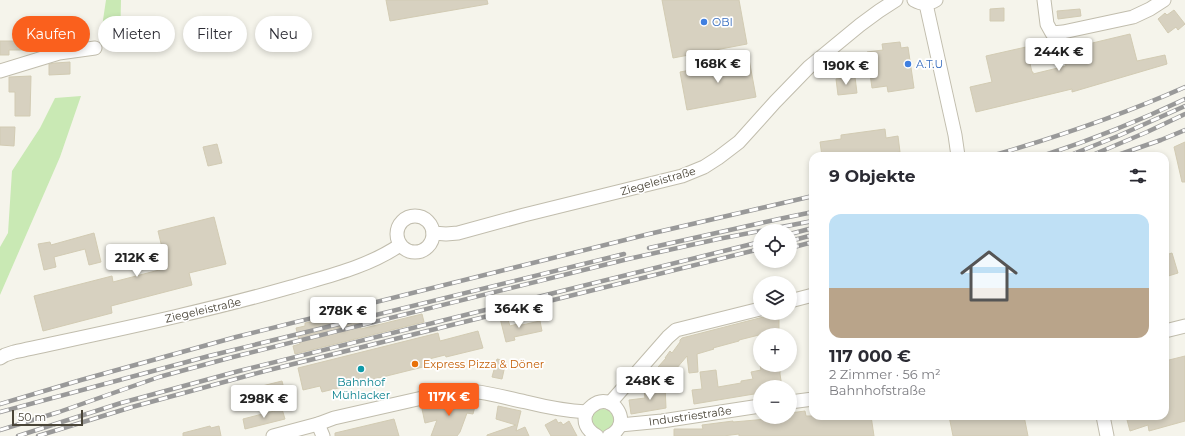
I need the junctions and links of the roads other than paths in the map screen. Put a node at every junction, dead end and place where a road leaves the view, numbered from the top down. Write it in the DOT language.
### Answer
graph roads {
  1 [pos="896,0"];
  2 [pos="1044,0"];
  3 [pos="1164,0"];
  4 [pos="925,1"];
  5 [pos="95,48"];
  6 [pos="0,71"];
  7 [pos="957,152"];
  8 [pos="433,233"];
  9 [pos="400,245"];
  10 [pos="809,296"];
  11 [pos="797,299"];
  12 [pos="753,311"];
  13 [pos="1185,326"];
  14 [pos="1169,330"];
  15 [pos="0,358"];
  16 [pos="809,400"];
  17 [pos="797,401"];
  18 [pos="610,403"];
  19 [pos="753,407"];
  20 [pos="586,412"];
  21 [pos="1104,420"];
  22 [pos="620,425"];
  23 [pos="321,430"];
  24 [pos="639,430"];
  25 [pos="593,435"];
  26 [pos="273,436"];
  27 [pos="609,436"];
  28 [pos="1107,436"];
  1 -- 8 [label="street, Ziegeleistraße"];
  2 -- 3 [label="street"];
  4 -- 7 [label="street"];
  5 -- 6 [label="street"];
  8 -- 9 [label="street"];
  8 -- 9 [label="street"];
  9 -- 15 [label="street, Ziegeleistraße"];
  10 -- 11 [label="street"];
  12 -- 18 [label="street"];
  13 -- 14 [label="street"];
  16 -- 17 [label="street"];
  18 -- 20 [label="street"];
  18 -- 22 [label="street"];
  19 -- 24 [label="street, Industriestraße"];
  20 -- 23 [label="street"];
  20 -- 25 [label="street"];
  21 -- 28 [label="street"];
  22 -- 24 [label="street, Industriestraße"];
  22 -- 27 [label="street"];
  23 -- 26 [label="street"];
}
